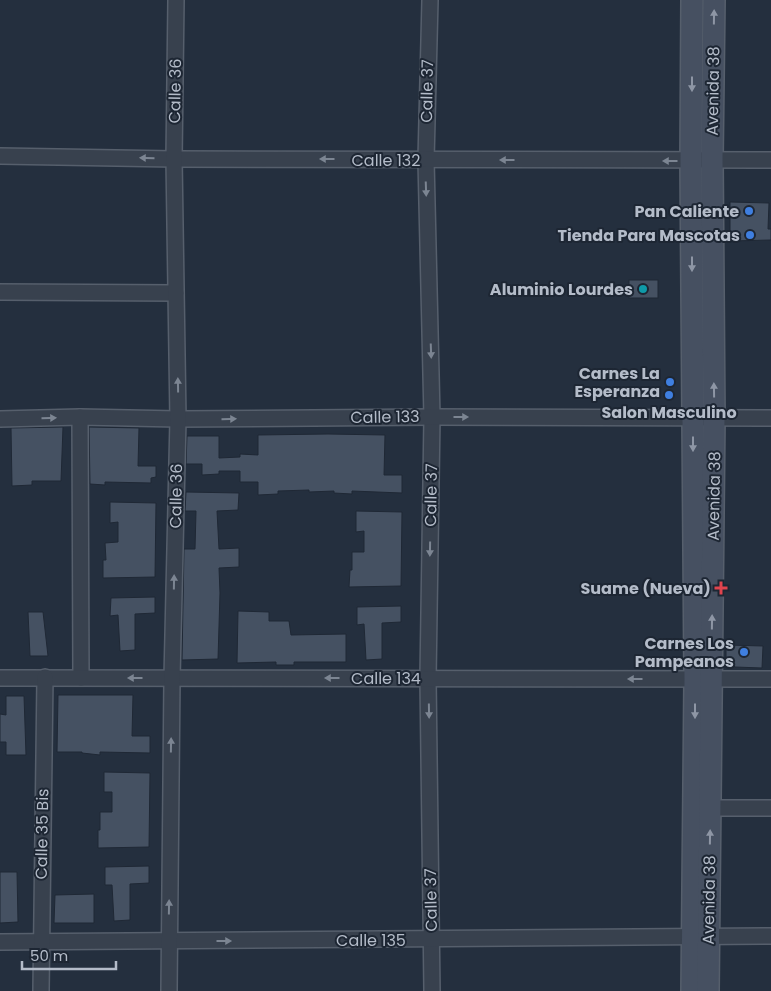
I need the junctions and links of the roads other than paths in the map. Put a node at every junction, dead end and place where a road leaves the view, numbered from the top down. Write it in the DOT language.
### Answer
graph roads {
  1 [pos="176,0"];
  2 [pos="430,0"];
  3 [pos="692,0"];
  4 [pos="714,0"];
  5 [pos="0,156"];
  6 [pos="174,159"];
  7 [pos="712,159"];
  8 [pos="426,160"];
  9 [pos="771,160"];
  10 [pos="691,161"];
  11 [pos="0,292"];
  12 [pos="176,294"];
  13 [pos="80,417"];
  14 [pos="432,417"];
  15 [pos="693,418"];
  16 [pos="714,418"];
  17 [pos="771,418"];
  18 [pos="0,419"];
  19 [pos="178,419"];
  20 [pos="0,678"];
  21 [pos="45,678"];
  22 [pos="81,678"];
  23 [pos="172,678"];
  24 [pos="428,678"];
  25 [pos="704,679"];
  26 [pos="771,679"];
  27 [pos="710,808"];
  28 [pos="771,808"];
  29 [pos="700,936"];
  30 [pos="771,936"];
  31 [pos="432,940"];
  32 [pos="169,941"];
  33 [pos="0,942"];
  34 [pos="40,942"];
  35 [pos="40,991"];
  36 [pos="169,991"];
  37 [pos="432,991"];
  38 [pos="692,991"];
  39 [pos="708,991"];
  1 -- 6 [label="street, Calle 36"];
  2 -- 8 [label="street, Calle 37"];
  3 -- 10 [label="main road, Avenida 38, one-way"];
  7 -- 4 [label="main road, Avenida 38, one-way"];
  6 -- 5 [label="street, Calle 132, one-way"];
  8 -- 6 [label="street, Calle 132, one-way"];
  6 -- 12 [label="street, Calle 36"];
  7 -- 9 [label="street, Calle 132"];
  7 -- 10 [label="street, Calle 132"];
  16 -- 7 [label="main road, Avenida 38, one-way"];
  10 -- 8 [label="street, Calle 132, one-way"];
  8 -- 14 [label="street, Calle 37, one-way"];
  10 -- 15 [label="main road, Avenida 38, one-way"];
  11 -- 12 [label="street"];
  19 -- 12 [label="street, Calle 36, one-way"];
  18 -- 13 [label="street, Calle 133, one-way"];
  13 -- 19 [label="street, Calle 133"];
  13 -- 22 [label="street"];
  14 -- 15 [label="street, Calle 133, one-way"];
  19 -- 14 [label="street, Calle 133, one-way"];
  14 -- 24 [label="street, Calle 37, one-way"];
  15 -- 16 [label="street, Calle 133"];
  15 -- 25 [label="main road, Avenida 38, one-way"];
  16 -- 17 [label="street, Calle 133"];
  25 -- 16 [label="main road, Avenida 38, one-way"];
  23 -- 19 [label="street, Calle 36, one-way"];
  20 -- 21 [label="street, Calle 134"];
  21 -- 22 [label="street, Calle 134"];
  21 -- 34 [label="street, Calle 35 Bis"];
  23 -- 22 [label="street, Calle 134, one-way"];
  24 -- 23 [label="street, Calle 134, one-way"];
  32 -- 23 [label="street, Calle 36, one-way"];
  25 -- 24 [label="street, Calle 134, one-way"];
  24 -- 31 [label="street, Calle 37, one-way"];
  25 -- 26 [label="street, Calle 134"];
  25 -- 27 [label="main road, Avenida 38"];
  25 -- 29 [label="main road, Avenida 38, one-way"];
  27 -- 28 [label="street"];
  29 -- 27 [label="main road, Avenida 38, one-way"];
  29 -- 30 [label="street, Calle 135"];
  29 -- 31 [label="street, Calle 135"];
  29 -- 38 [label="main road, Avenida 38"];
  29 -- 39 [label="main road, Avenida 38"];
  32 -- 31 [label="street, Calle 135, one-way"];
  31 -- 37 [label="street, Calle 37"];
  32 -- 34 [label="street, Calle 135"];
  32 -- 36 [label="street, Calle 36"];
  33 -- 34 [label="street, Calle 135"];
  34 -- 35 [label="street, Calle 35 Bis"];
}
